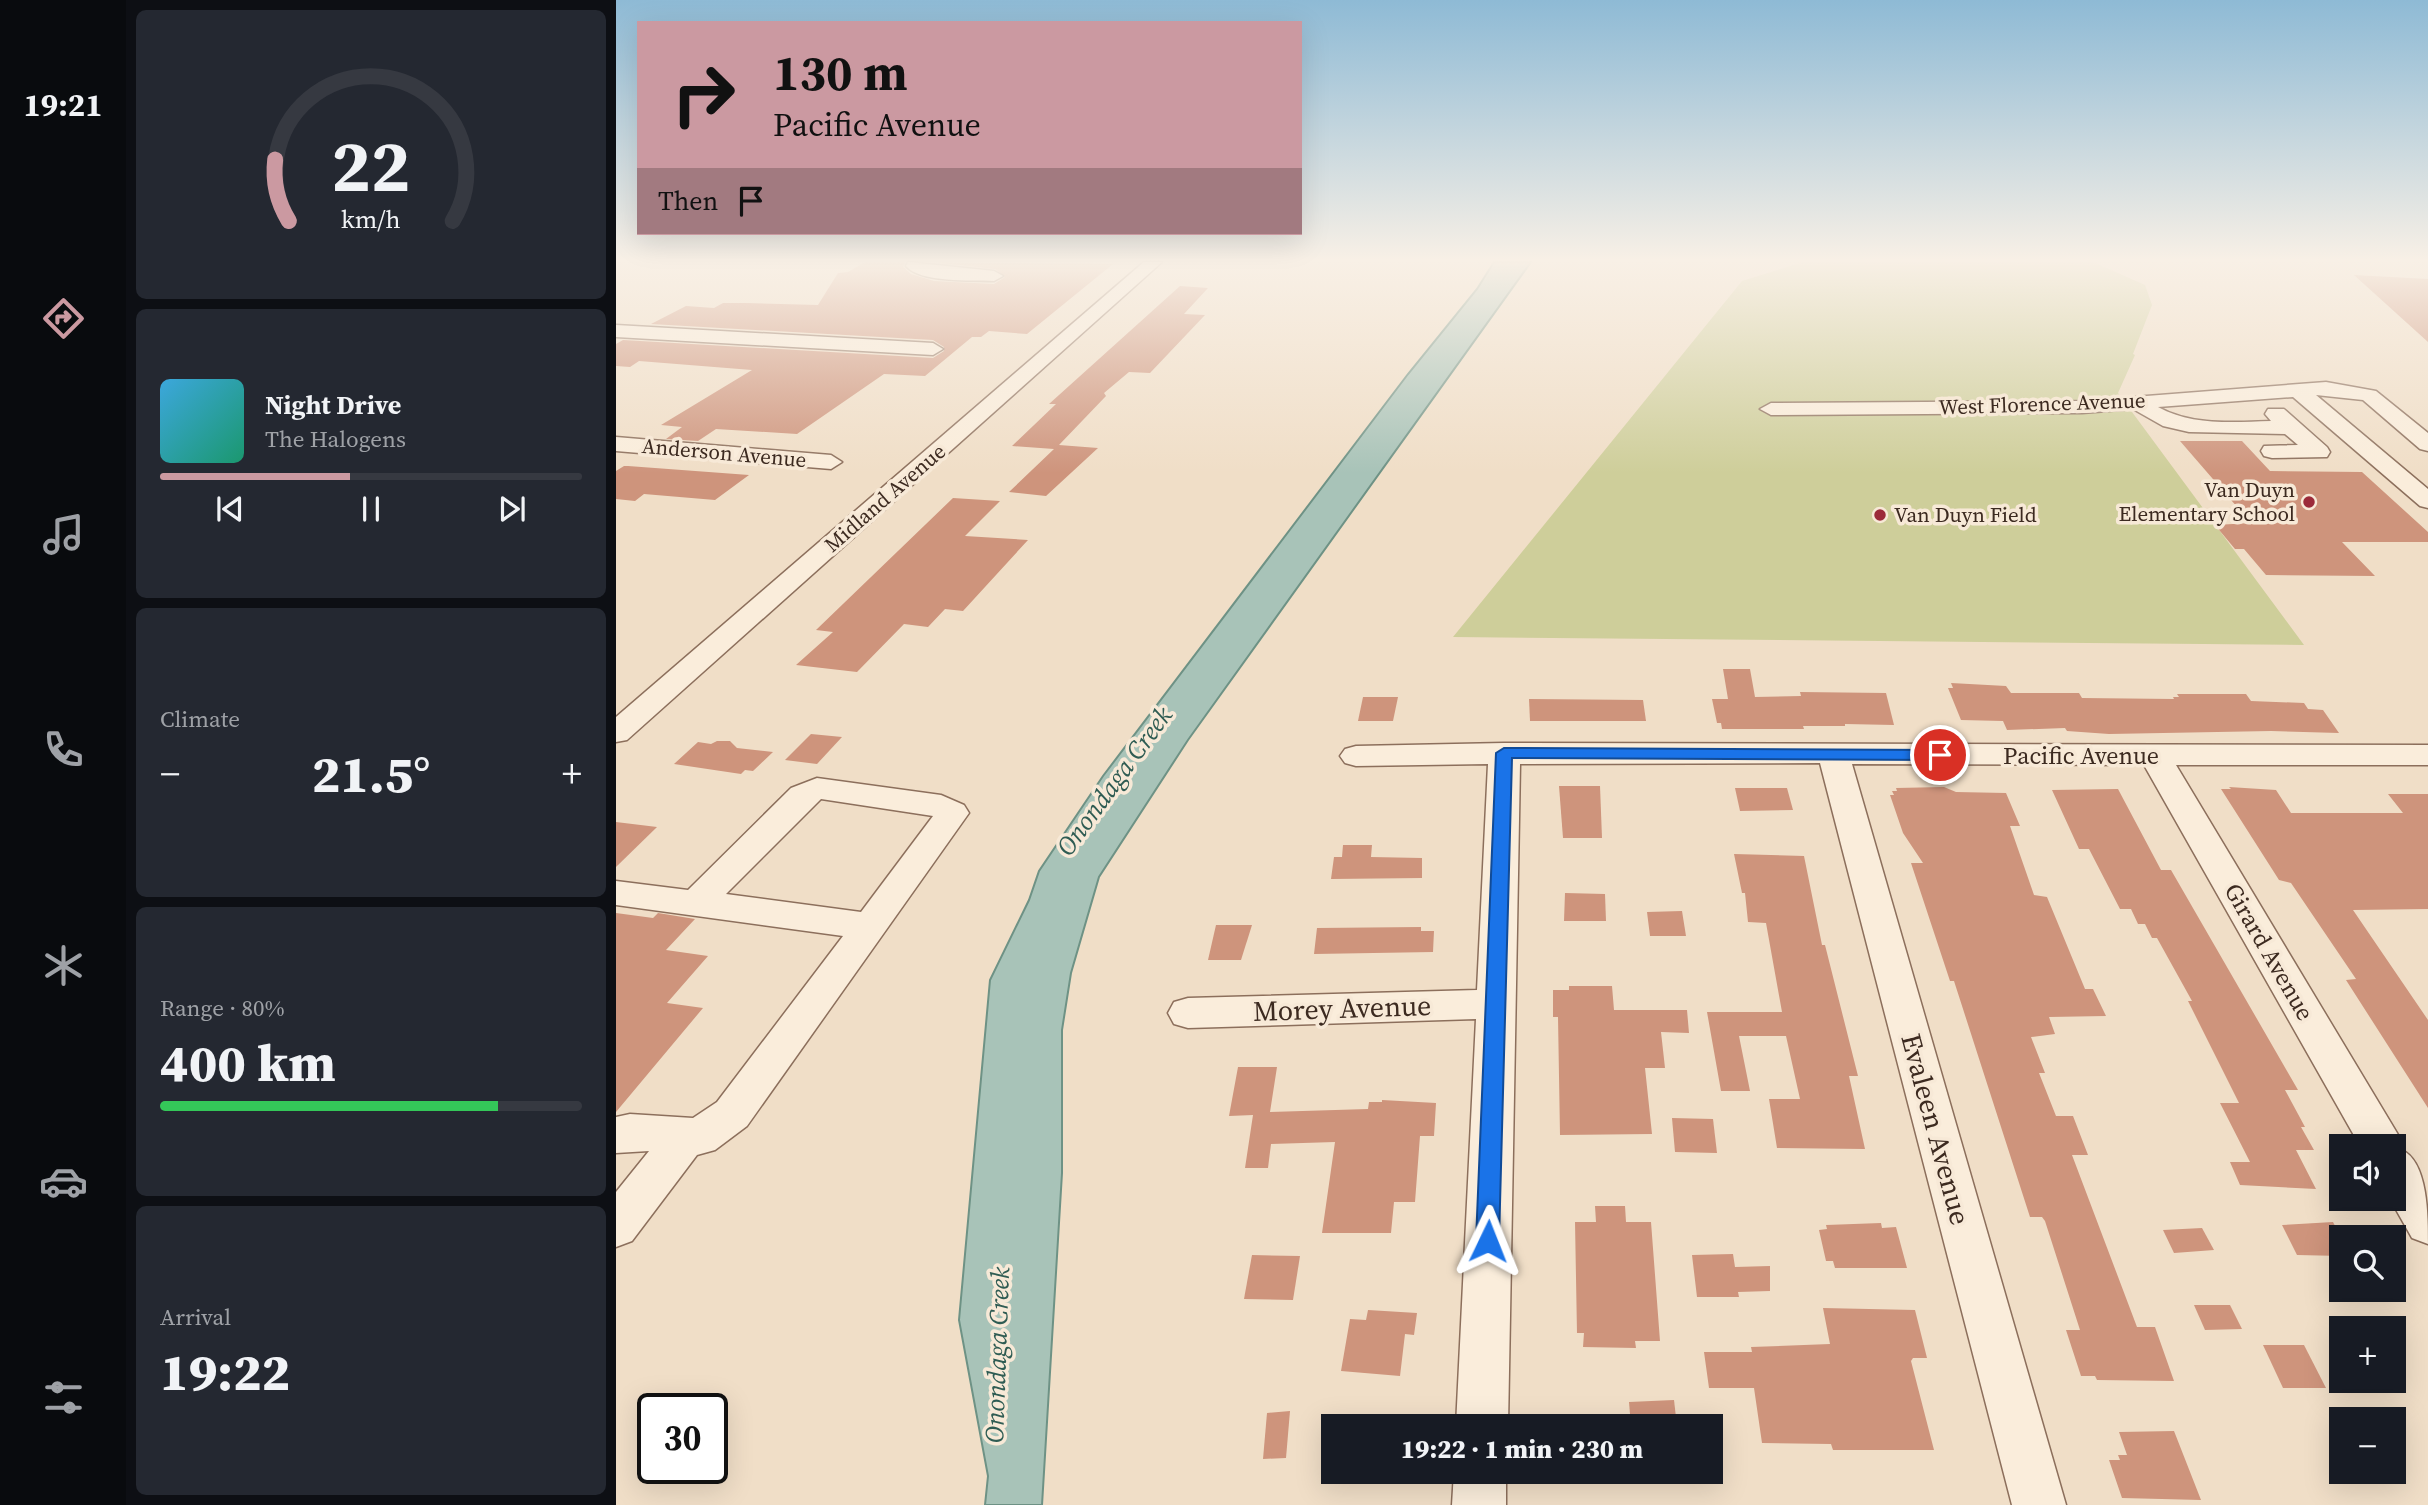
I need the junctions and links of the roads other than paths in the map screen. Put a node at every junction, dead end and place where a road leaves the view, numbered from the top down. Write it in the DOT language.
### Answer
graph roads {
  1 [pos="638,332"];
  2 [pos="1074,332"];
  3 [pos="933,349"];
  4 [pos="2296,389"];
  5 [pos="2252,392"];
  6 [pos="2136,402"];
  7 [pos="1771,408"];
  8 [pos="2291,427"];
  9 [pos="616,444"];
  10 [pos="2428,444"];
  11 [pos="2272,452"];
  12 [pos="831,462"];
  13 [pos="2428,501"];
  14 [pos="616,733"];
  15 [pos="1504,753"];
  16 [pos="1833,754"];
  17 [pos="2428,755"];
  18 [pos="1356,756"];
  19 [pos="2155,757"];
  20 [pos="616,893"];
  21 [pos="696,903"];
  22 [pos="870,926"];
  23 [pos="1495,1004"];
  24 [pos="1188,1013"];
  25 [pos="2375,1134"];
  26 [pos="616,1135"];
  27 [pos="686,1136"];
  28 [pos="2406,1186"];
  29 [pos="2428,1224"];
  30 [pos="616,1227"];
  31 [pos="1482,1414"];
  32 [pos="1480,1484"];
  33 [pos="1479,1505"];
  34 [pos="2039,1505"];
  1 -- 3 [label="street"];
  2 -- 14 [label="street, Midland Avenue"];
  4 -- 5 [label="street, West Florence Avenue"];
  4 -- 10 [label="street, West Florence Avenue"];
  4 -- 13 [label="street"];
  5 -- 6 [label="street, West Florence Avenue"];
  5 -- 8 [label="street"];
  6 -- 7 [label="street, West Florence Avenue"];
  6 -- 8 [label="street"];
  8 -- 11 [label="street"];
  9 -- 12 [label="street, Anderson Avenue"];
  15 -- 16 [label="street, Pacific Avenue"];
  15 -- 18 [label="street, Pacific Avenue"];
  15 -- 23 [label="street"];
  16 -- 19 [label="street, Pacific Avenue"];
  16 -- 34 [label="street, Evaleen Avenue"];
  17 -- 19 [label="street, Pacific Avenue"];
  19 -- 25 [label="street, Girard Avenue"];
  20 -- 21 [label="street"];
  21 -- 22 [label="street"];
  21 -- 22 [label="street"];
  22 -- 27 [label="street"];
  23 -- 24 [label="street, Morey Avenue"];
  23 -- 31 [label="street"];
  26 -- 27 [label="street"];
  27 -- 30 [label="street"];
  28 -- 29 [label="street"];
  32 -- 33 [label="street"];
}
